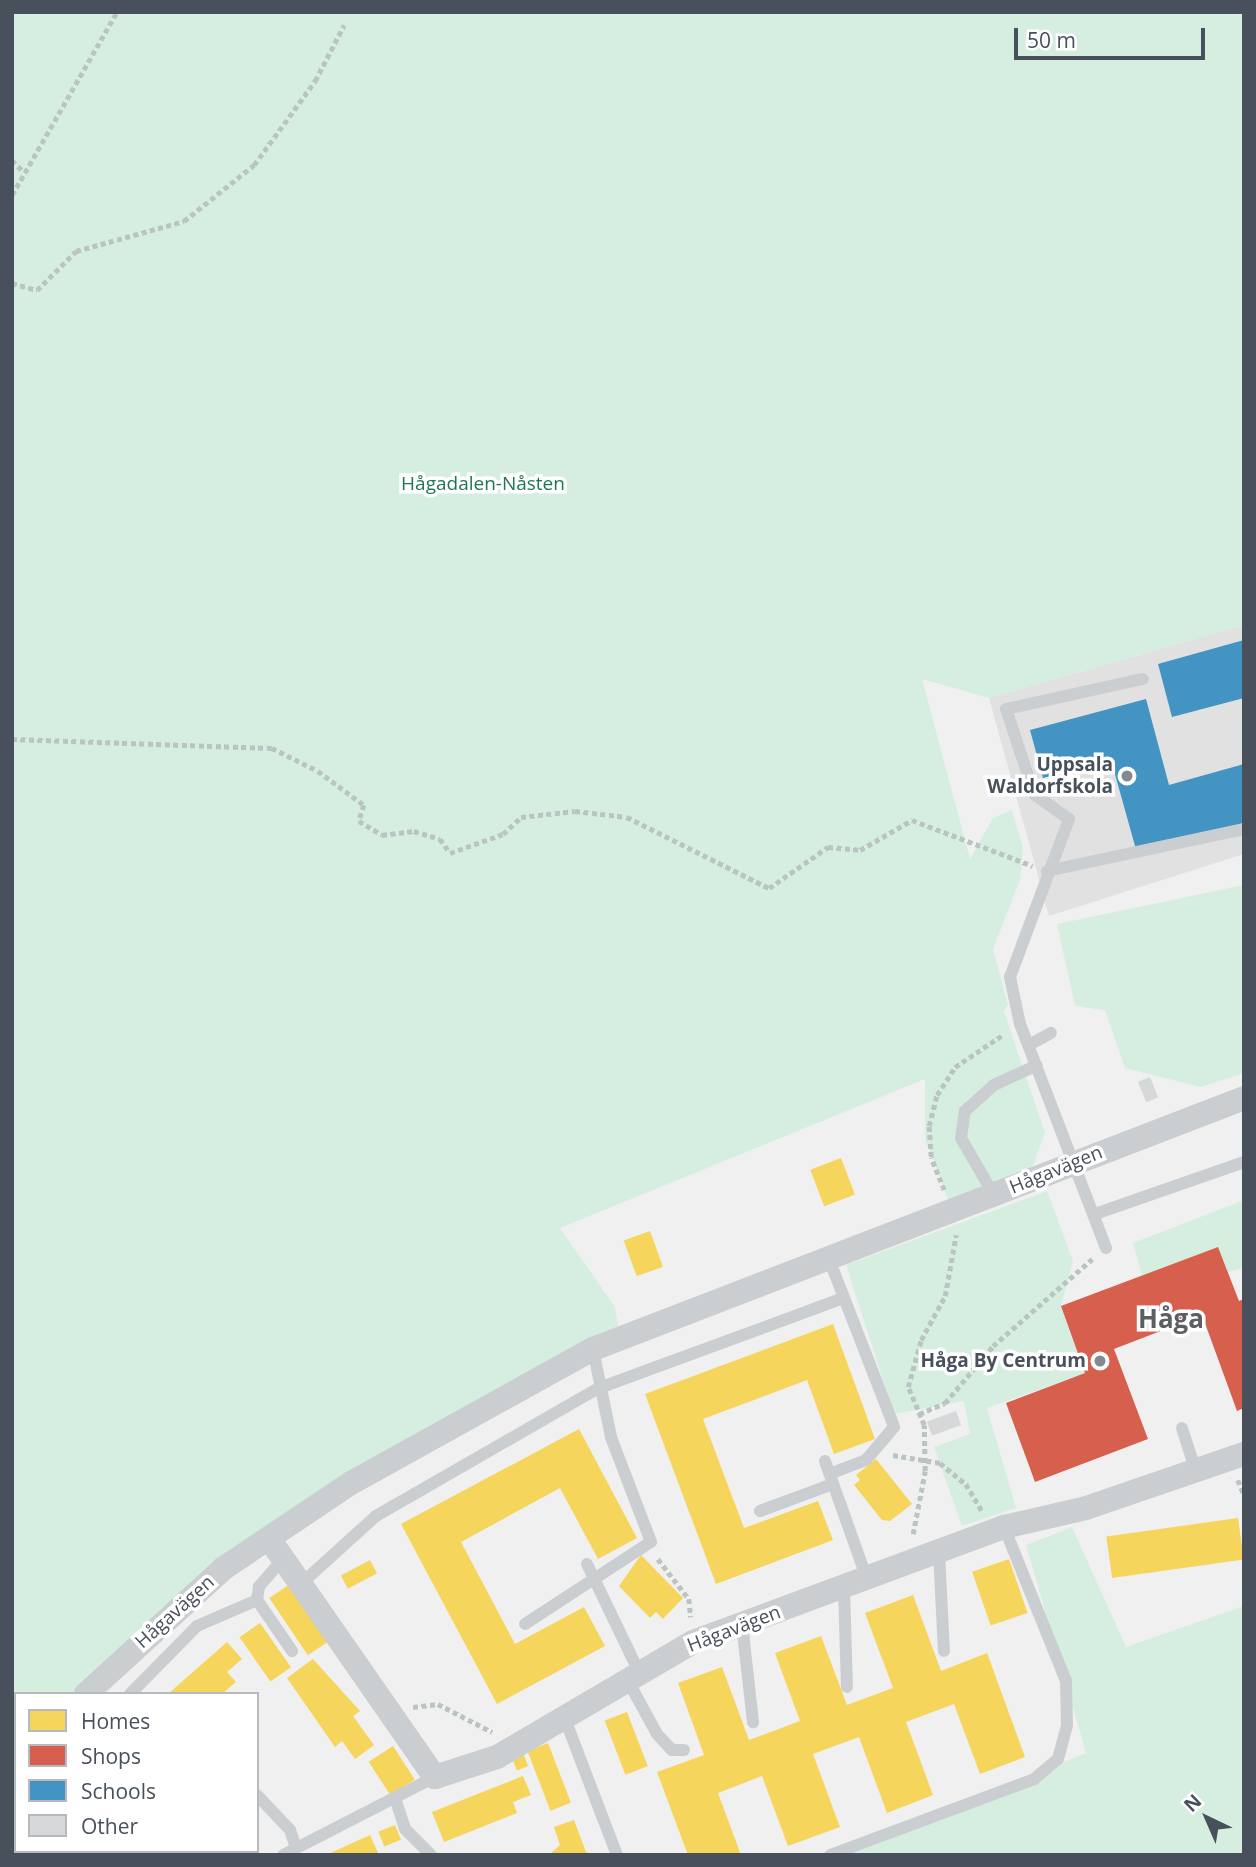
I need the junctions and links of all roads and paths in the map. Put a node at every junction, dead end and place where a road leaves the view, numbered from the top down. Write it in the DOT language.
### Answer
graph roads {
  1 [pos="117,12"];
  2 [pos="344,25"];
  3 [pos="12,160"];
  4 [pos="24,172"];
  5 [pos="12,195"];
  6 [pos="12,283"];
  7 [pos="1143,679"];
  8 [pos="12,739"];
  9 [pos="1244,829"];
  10 [pos="1047,871"];
  11 [pos="1051,1033"];
  12 [pos="1029,1045"];
  13 [pos="1037,1065"];
  14 [pos="1244,1098"];
  15 [pos="1078,1160"];
  16 [pos="1244,1162"];
  17 [pos="994,1195"];
  18 [pos="953,1212"];
  19 [pos="1095,1214"];
  20 [pos="1106,1248"];
  21 [pos="829,1259"];
  22 [pos="843,1298"];
  23 [pos="593,1349"];
  24 [pos="599,1388"];
  25 [pos="919,1414"];
  26 [pos="1182,1428"];
  27 [pos="879,1448"];
  28 [pos="1244,1454"];
  29 [pos="925,1457"];
  30 [pos="825,1461"];
  31 [pos="1196,1472"];
  32 [pos="832,1479"];
  33 [pos="760,1511"];
  34 [pos="998,1529"];
  35 [pos="646,1546"];
  36 [pos="277,1549"];
  37 [pos="939,1553"];
  38 [pos="587,1564"];
  39 [pos="906,1566"];
  40 [pos="867,1580"];
  41 [pos="302,1583"];
  42 [pos="596,1584"];
  43 [pos="844,1588"];
  44 [pos="257,1600"];
  45 [pos="525,1624"];
  46 [pos="742,1624"];
  47 [pos="693,1642"];
  48 [pos="292,1651"];
  49 [pos="944,1651"];
  50 [pos="634,1677"];
  51 [pos="847,1687"];
  52 [pos="96,1691"];
  53 [pos="132,1692"];
  54 [pos="394,1717"];
  55 [pos="565,1719"];
  56 [pos="753,1722"];
  57 [pos="525,1741"];
  58 [pos="684,1750"];
  59 [pos="435,1777"];
  60 [pos="259,1797"];
  61 [pos="396,1801"];
  62 [pos="296,1847"];
  63 [pos="283,1855"];
  64 [pos="431,1855"];
  65 [pos="617,1855"];
  66 [pos="830,1855"];
  1 -- 4 [label="path"];
  2 -- 6 [label="path"];
  3 -- 4 [label="path"];
  4 -- 5 [label="path"];
  7 -- 10 [label="lane"];
  8 -- 10 [label="path"];
  9 -- 10 [label="lane"];
  10 -- 12 [label="lane"];
  11 -- 12 [label="lane"];
  12 -- 13 [label="lane"];
  13 -- 15 [label="lane"];
  13 -- 17 [label="lane"];
  14 -- 15 [label="street, Hågavägen"];
  15 -- 17 [label="street, Hågavägen"];
  15 -- 19 [label="lane"];
  16 -- 19 [label="lane"];
  17 -- 18 [label="street, Hågavägen"];
  18 -- 21 [label="street, Hågavägen"];
  18 -- 25 [label="path"];
  19 -- 20 [label="lane"];
  20 -- 25 [label="path"];
  21 -- 22 [label="lane"];
  21 -- 23 [label="street, Hågavägen"];
  22 -- 24 [label="lane"];
  22 -- 27 [label="lane"];
  23 -- 24 [label="lane"];
  23 -- 36 [label="street, Hågavägen"];
  24 -- 35 [label="lane"];
  24 -- 41 [label="lane"];
  25 -- 29 [label="path"];
  26 -- 31 [label="lane"];
  27 -- 29 [label="path"];
  27 -- 32 [label="lane"];
  28 -- 31 [label="street, Hågavägen"];
  29 -- 34 [label="path"];
  29 -- 39 [label="path"];
  30 -- 32 [label="lane"];
  31 -- 34 [label="street, Hågavägen"];
  32 -- 33 [label="lane"];
  32 -- 40 [label="lane"];
  34 -- 37 [label="street, Hågavägen"];
  34 -- 66 [label="lane"];
  35 -- 42 [label="lane"];
  35 -- 47 [label="path"];
  36 -- 41 [label="street"];
  36 -- 44 [label="lane"];
  36 -- 52 [label="street, Hågavägen"];
  37 -- 39 [label="street, Hågavägen"];
  37 -- 49 [label="lane"];
  38 -- 42 [label="lane"];
  39 -- 40 [label="street, Hågavägen"];
  40 -- 43 [label="street, Hågavägen"];
  41 -- 54 [label="street"];
  42 -- 45 [label="lane"];
  42 -- 50 [label="lane"];
  43 -- 46 [label="street, Hågavägen"];
  43 -- 51 [label="lane"];
  44 -- 48 [label="lane"];
  44 -- 53 [label="lane"];
  46 -- 47 [label="street, Hågavägen"];
  46 -- 56 [label="lane"];
  47 -- 50 [label="street, Hågavägen"];
  50 -- 55 [label="street, Hågavägen"];
  50 -- 58 [label="lane"];
  54 -- 57 [label="path"];
  54 -- 59 [label="street"];
  55 -- 57 [label="street, Hågavägen"];
  55 -- 65 [label="lane"];
  57 -- 59 [label="street, Hågavägen"];
  59 -- 61 [label="lane"];
  60 -- 62 [label="lane"];
  61 -- 62 [label="lane"];
  61 -- 64 [label="lane"];
  62 -- 63 [label="lane"];
}
